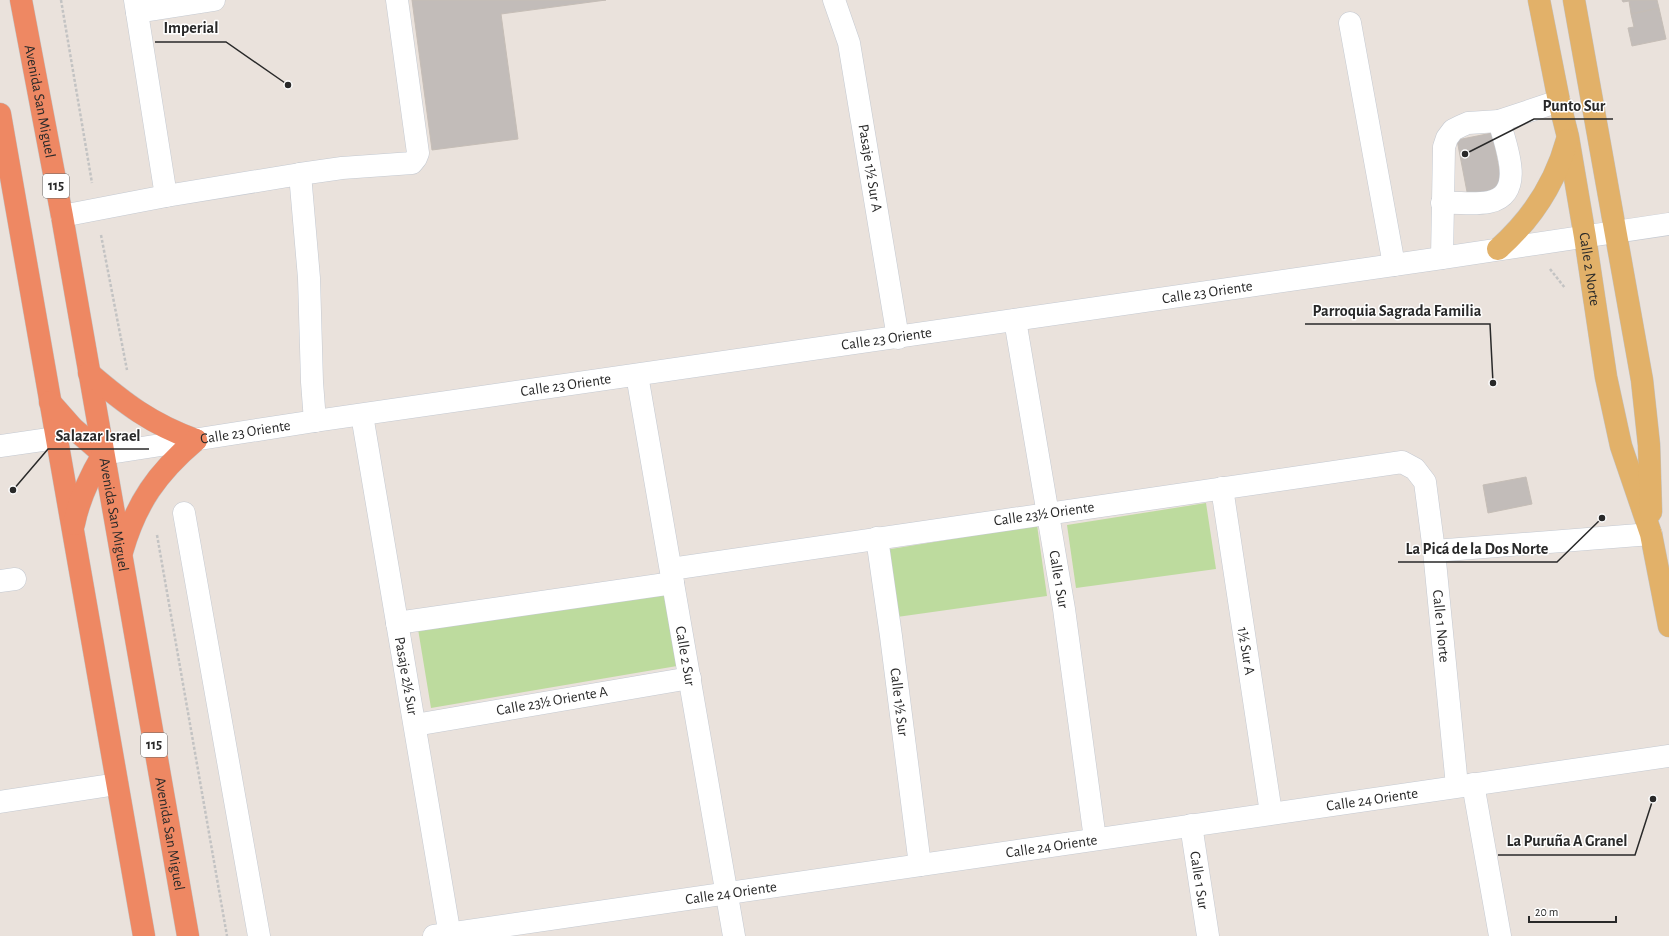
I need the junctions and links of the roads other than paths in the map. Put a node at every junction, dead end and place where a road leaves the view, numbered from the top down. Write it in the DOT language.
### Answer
graph roads {
  1 [pos="21,0"];
  2 [pos="214,0"];
  3 [pos="397,0"];
  4 [pos="834,0"];
  5 [pos="1539,0"];
  6 [pos="1574,0"];
  7 [pos="136,6"];
  8 [pos="1350,23"];
  9 [pos="1559,101"];
  10 [pos="0,114"];
  11 [pos="1499,121"];
  12 [pos="1568,137"];
  13 [pos="300,174"];
  14 [pos="166,196"];
  15 [pos="1442,203"];
  16 [pos="62,216"];
  17 [pos="1669,224"];
  18 [pos="1616,231"];
  19 [pos="1586,237"];
  20 [pos="1498,249"];
  21 [pos="1442,258"];
  22 [pos="1394,265"];
  23 [pos="1015,320"];
  24 [pos="898,338"];
  25 [pos="89,372"];
  26 [pos="637,375"];
  27 [pos="50,402"];
  28 [pos="362,416"];
  29 [pos="315,421"];
  30 [pos="56,438"];
  31 [pos="196,440"];
  32 [pos="0,446"];
  33 [pos="103,454"];
  34 [pos="1416,469"];
  35 [pos="1222,488"];
  36 [pos="184,513"];
  37 [pos="1049,513"];
  38 [pos="73,530"];
  39 [pos="1651,534"];
  40 [pos="877,538"];
  41 [pos="1434,551"];
  42 [pos="121,553"];
  43 [pos="672,576"];
  44 [pos="397,623"];
  45 [pos="1669,626"];
  46 [pos="690,678"];
  47 [pos="415,724"];
  48 [pos="1669,756"];
  49 [pos="117,784"];
  50 [pos="1465,785"];
  51 [pos="0,802"];
  52 [pos="1271,814"];
  53 [pos="1191,825"];
  54 [pos="1095,839"];
  55 [pos="920,865"];
  56 [pos="727,893"];
  57 [pos="444,935"];
  58 [pos="144,936"];
  59 [pos="188,936"];
  60 [pos="259,936"];
  61 [pos="734,936"];
  62 [pos="1208,936"];
  63 [pos="1500,936"];
  1 -- 16 [label="highway, Avenida San Miguel / 115"];
  2 -- 7 [label="street"];
  3 -- 13 [label="street"];
  4 -- 24 [label="street, Pasaje 1½ Sur A"];
  5 -- 9 [label="main road, Calle 2 Norte"];
  6 -- 18 [label="main road, Calle 2 Norte"];
  7 -- 14 [label="street"];
  8 -- 22 [label="street"];
  9 -- 11 [label="street"];
  9 -- 12 [label="main road, Calle 2 Norte"];
  10 -- 27 [label="highway"];
  11 -- 15 [label="street"];
  11 -- 15 [label="street"];
  12 -- 19 [label="main road, Calle 2 Norte"];
  12 -- 20 [label="main road"];
  13 -- 14 [label="street"];
  13 -- 29 [label="street"];
  14 -- 16 [label="street"];
  15 -- 21 [label="street"];
  16 -- 25 [label="highway, Avenida San Miguel / 115"];
  17 -- 18 [label="street, Calle 23 Oriente"];
  18 -- 19 [label="street, Calle 23 Oriente"];
  18 -- 39 [label="main road, Calle 2 Norte"];
  19 -- 20 [label="street, Calle 23 Oriente"];
  19 -- 39 [label="main road, Calle 2 Norte"];
  20 -- 21 [label="street, Calle 23 Oriente"];
  21 -- 22 [label="street, Calle 23 Oriente"];
  22 -- 23 [label="street, Calle 23 Oriente"];
  23 -- 24 [label="street, Calle 23 Oriente"];
  23 -- 37 [label="street, Calle 1 Sur"];
  24 -- 26 [label="street, Calle 23 Oriente"];
  25 -- 31 [label="highway"];
  25 -- 33 [label="highway, Avenida San Miguel / 115"];
  26 -- 28 [label="street, Calle 23 Oriente"];
  26 -- 43 [label="street, Calle 2 Sur"];
  27 -- 30 [label="highway"];
  27 -- 33 [label="highway"];
  28 -- 29 [label="street, Calle 23 Oriente"];
  28 -- 44 [label="street, Pasaje 2½ Sur"];
  29 -- 31 [label="street, Calle 23 Oriente"];
  30 -- 32 [label="street"];
  30 -- 38 [label="highway"];
  31 -- 33 [label="street, Calle 23 Oriente"];
  31 -- 42 [label="highway"];
  33 -- 38 [label="highway"];
  33 -- 42 [label="highway, Avenida San Miguel / 115"];
  34 -- 35 [label="street, Calle 23½ Oriente"];
  34 -- 41 [label="street, Calle 1 Norte"];
  35 -- 37 [label="street, Calle 23½ Oriente"];
  35 -- 52 [label="street, 1½ Sur A"];
  36 -- 60 [label="street"];
  37 -- 40 [label="street, Calle 23½ Oriente"];
  37 -- 54 [label="street, Calle 1 Sur"];
  38 -- 49 [label="highway"];
  39 -- 41 [label="street"];
  39 -- 45 [label="main road, Calle 2 Norte"];
  40 -- 43 [label="street, Calle 23½ Oriente"];
  40 -- 55 [label="street, Calle 1½ Sur"];
  41 -- 50 [label="street, Calle 1 Norte"];
  42 -- 59 [label="highway, Avenida San Miguel / 115"];
  43 -- 44 [label="street"];
  43 -- 46 [label="street, Calle 2 Sur"];
  44 -- 47 [label="street, Pasaje 2½ Sur"];
  46 -- 47 [label="street, Calle 23½ Oriente A"];
  46 -- 56 [label="street, Calle 2 Sur"];
  47 -- 57 [label="street, Pasaje 2½ Sur"];
  48 -- 50 [label="street, Calle 24 Oriente"];
  49 -- 51 [label="street"];
  49 -- 58 [label="highway"];
  50 -- 52 [label="street, Calle 24 Oriente"];
  50 -- 63 [label="street, Calle 1 Norte"];
  52 -- 53 [label="street, Calle 24 Oriente"];
  53 -- 54 [label="street, Calle 24 Oriente"];
  53 -- 62 [label="street, Calle 1 Sur"];
  54 -- 55 [label="street, Calle 24 Oriente"];
  55 -- 56 [label="street, Calle 24 Oriente"];
  56 -- 57 [label="street, Calle 24 Oriente"];
  56 -- 61 [label="street, Calle 2 Sur"];
}
